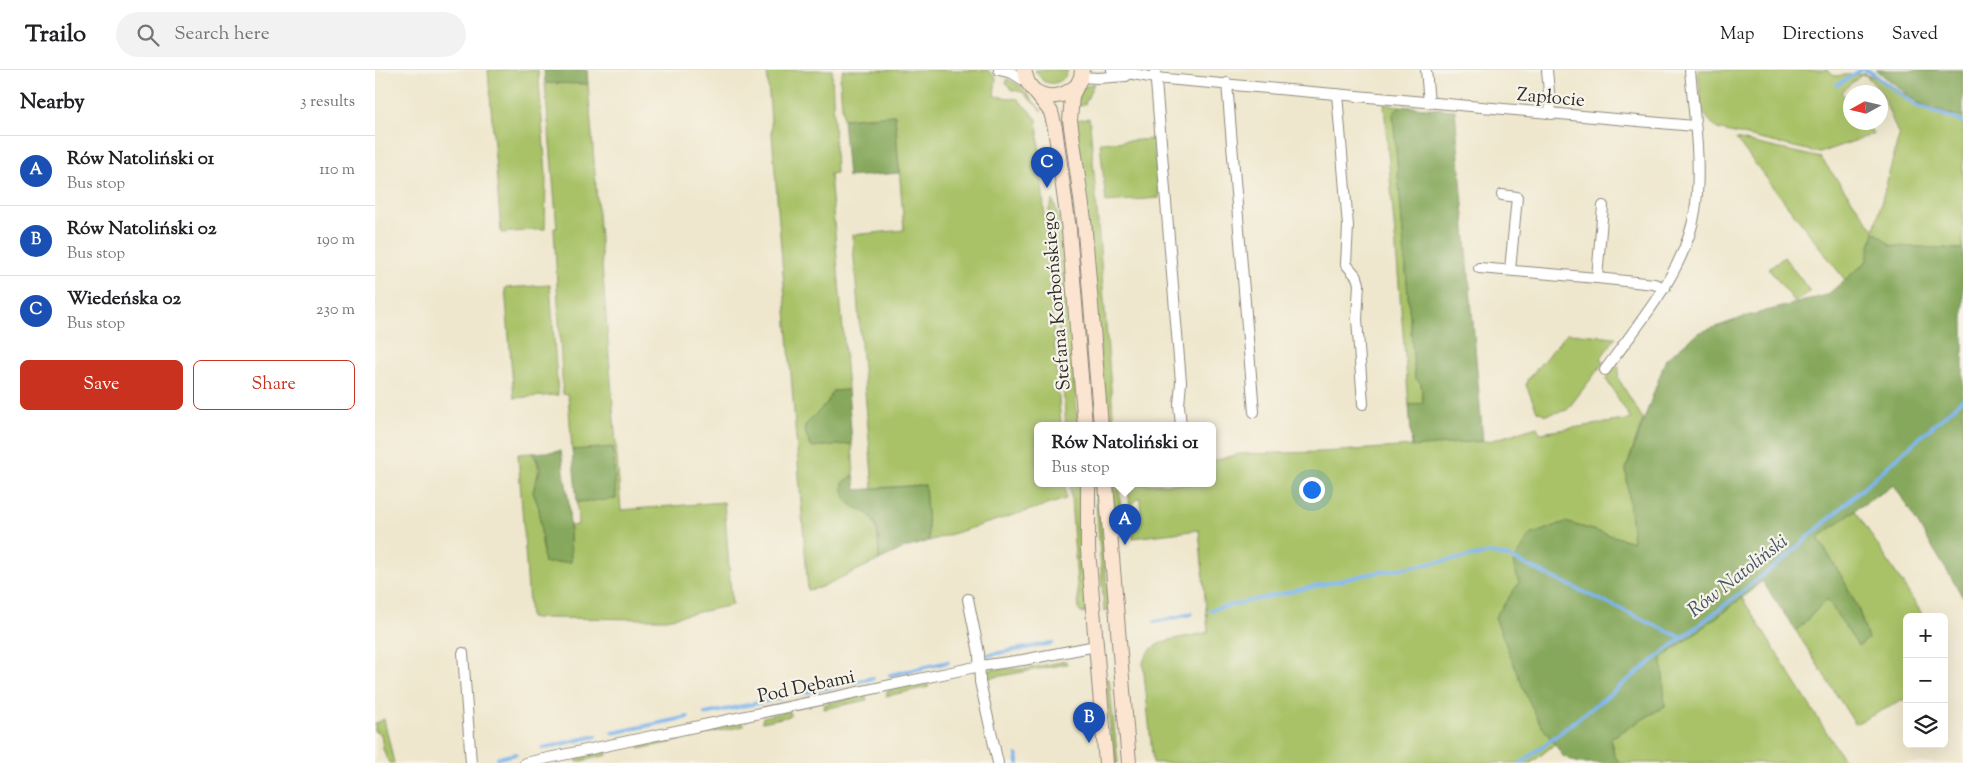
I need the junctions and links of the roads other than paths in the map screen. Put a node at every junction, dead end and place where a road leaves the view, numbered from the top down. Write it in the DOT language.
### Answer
graph roads {
  1 [pos="999,70"];
  2 [pos="1112,70"];
  3 [pos="1426,70"];
  4 [pos="1547,70"];
  5 [pos="1690,70"];
  6 [pos="1155,74"];
  7 [pos="1137,76"];
  8 [pos="1079,78"];
  9 [pos="1029,81"];
  10 [pos="1227,83"];
  11 [pos="1337,94"];
  12 [pos="1429,103"];
  13 [pos="1551,114"];
  14 [pos="1694,126"];
  15 [pos="1502,195"];
  16 [pos="1603,206"];
  17 [pos="1479,268"];
  18 [pos="1510,270"];
  19 [pos="1597,278"];
  20 [pos="1665,288"];
  21 [pos="1605,370"];
  22 [pos="1363,404"];
  23 [pos="1255,412"];
  24 [pos="1085,422"];
  25 [pos="1101,422"];
  26 [pos="1181,422"];
  27 [pos="1088,487"];
  28 [pos="1105,487"];
  29 [pos="968,599"];
  30 [pos="1119,642"];
  31 [pos="1096,646"];
  32 [pos="463,653"];
  33 [pos="980,666"];
  34 [pos="471,763"];
  35 [pos="525,763"];
  36 [pos="998,763"];
  37 [pos="1106,763"];
  38 [pos="1129,763"];
  1 -- 9 [label="street"];
  2 -- 7 [label="street, Zapłocie"];
  3 -- 12 [label="street"];
  4 -- 13 [label="street"];
  5 -- 14 [label="street"];
  6 -- 7 [label="street, Zapłocie"];
  6 -- 10 [label="street, Zapłocie"];
  6 -- 26 [label="street"];
  7 -- 8 [label="street, Zapłocie"];
  8 -- 9 [label="street"];
  8 -- 25 [label="street, Stefana Korbońskiego"];
  9 -- 24 [label="street, Stefana Korbońskiego"];
  10 -- 11 [label="street, Zapłocie"];
  10 -- 23 [label="street"];
  11 -- 12 [label="street, Zapłocie"];
  11 -- 22 [label="street"];
  12 -- 13 [label="street, Zapłocie"];
  13 -- 14 [label="street, Zapłocie"];
  14 -- 20 [label="street"];
  15 -- 18 [label="street"];
  16 -- 19 [label="street"];
  17 -- 18 [label="street"];
  18 -- 19 [label="street"];
  19 -- 20 [label="street"];
  20 -- 21 [label="street"];
  27 -- 31 [label="street"];
  28 -- 30 [label="street"];
  29 -- 33 [label="street"];
  30 -- 31 [label="street"];
  30 -- 38 [label="street"];
  31 -- 33 [label="street, Pod Dębami"];
  31 -- 37 [label="street"];
  32 -- 34 [label="street"];
  33 -- 35 [label="street, Pod Dębami"];
  33 -- 36 [label="street"];
}
